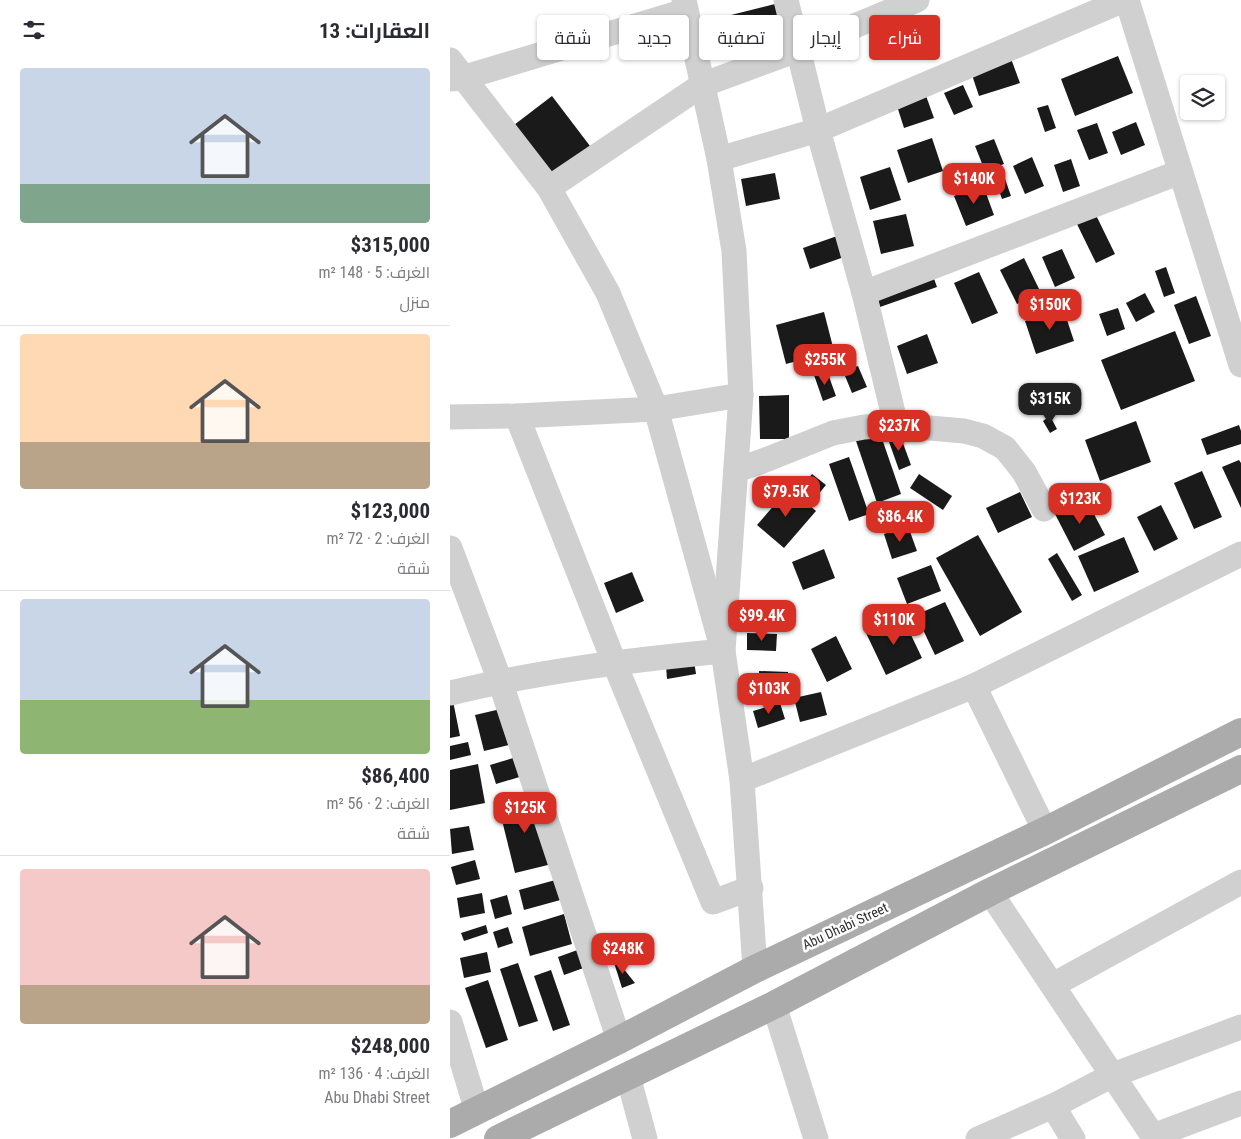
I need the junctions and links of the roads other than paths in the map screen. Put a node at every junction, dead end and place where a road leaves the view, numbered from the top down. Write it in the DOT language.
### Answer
graph roads {
  1 [pos="786,0"];
  2 [pos="917,0"];
  3 [pos="1126,0"];
  4 [pos="685,5"];
  5 [pos="859,24"];
  6 [pos="793,32"];
  7 [pos="793,51"];
  8 [pos="800,60"];
  9 [pos="454,72"];
  10 [pos="702,85"];
  11 [pos="818,130"];
  12 [pos="719,159"];
  13 [pos="1180,172"];
  14 [pos="549,188"];
  15 [pos="864,292"];
  16 [pos="1241,364"];
  17 [pos="742,394"];
  18 [pos="656,409"];
  19 [pos="517,416"];
  20 [pos="450,417"];
  21 [pos="896,425"];
  22 [pos="737,470"];
  23 [pos="1044,509"];
  24 [pos="450,548"];
  25 [pos="1241,554"];
  26 [pos="723,651"];
  27 [pos="614,662"];
  28 [pos="500,681"];
  29 [pos="974,686"];
  30 [pos="450,693"];
  31 [pos="1241,732"];
  32 [pos="1241,769"];
  33 [pos="742,780"];
  34 [pos="1044,831"];
  35 [pos="1241,882"];
  36 [pos="750,888"];
  37 [pos="990,892"];
  38 [pos="755,969"];
  39 [pos="1053,985"];
  40 [pos="774,1005"];
  41 [pos="450,1022"];
  42 [pos="1241,1027"];
  43 [pos="619,1040"];
  44 [pos="628,1076"];
  45 [pos="1113,1076"];
  46 [pos="1241,1103"];
  47 [pos="1053,1106"];
  48 [pos="477,1112"];
  49 [pos="450,1124"];
  50 [pos="1154,1138"];
  51 [pos="498,1139"];
  52 [pos="645,1139"];
  53 [pos="816,1139"];
  54 [pos="978,1139"];
  55 [pos="1073,1139"];
  1 -- 6 [label="street"];
  2 -- 5 [label="street"];
  3 -- 11 [label="street"];
  3 -- 13 [label="street"];
  4 -- 9 [label="street"];
  4 -- 10 [label="street"];
  7 -- 10 [label="street"];
  8 -- 11 [label="street"];
  9 -- 14 [label="street"];
  10 -- 12 [label="street"];
  10 -- 14 [label="street"];
  11 -- 12 [label="street"];
  11 -- 15 [label="street"];
  12 -- 17 [label="street"];
  13 -- 15 [label="street"];
  13 -- 16 [label="street"];
  14 -- 18 [label="street"];
  15 -- 21 [label="street"];
  17 -- 18 [label="street"];
  17 -- 22 [label="street"];
  18 -- 19 [label="street"];
  18 -- 26 [label="street"];
  19 -- 20 [label="street"];
  19 -- 27 [label="street"];
  21 -- 22 [label="street"];
  21 -- 23 [label="street"];
  22 -- 26 [label="street"];
  24 -- 28 [label="street"];
  25 -- 29 [label="street"];
  26 -- 27 [label="street"];
  26 -- 33 [label="street"];
  27 -- 28 [label="street"];
  27 -- 36 [label="street"];
  28 -- 30 [label="street"];
  28 -- 43 [label="street"];
  29 -- 33 [label="street"];
  29 -- 34 [label="street"];
  31 -- 34 [label="main road, Abu Dhabi Street"];
  32 -- 37 [label="main road"];
  33 -- 36 [label="street"];
  34 -- 38 [label="main road, Abu Dhabi Street"];
  35 -- 39 [label="street"];
  36 -- 38 [label="street"];
  37 -- 39 [label="street"];
  37 -- 40 [label="main road"];
  38 -- 43 [label="main road, Abu Dhabi Street"];
  39 -- 45 [label="street"];
  40 -- 44 [label="main road"];
  40 -- 53 [label="street"];
  41 -- 48 [label="street"];
  42 -- 45 [label="street"];
  43 -- 48 [label="main road, Abu Dhabi Street"];
  44 -- 51 [label="main road"];
  44 -- 52 [label="street"];
  45 -- 47 [label="street"];
  45 -- 50 [label="street"];
  46 -- 50 [label="street"];
  47 -- 54 [label="street"];
  47 -- 55 [label="street"];
  48 -- 49 [label="main road, Abu Dhabi Street"];
}
